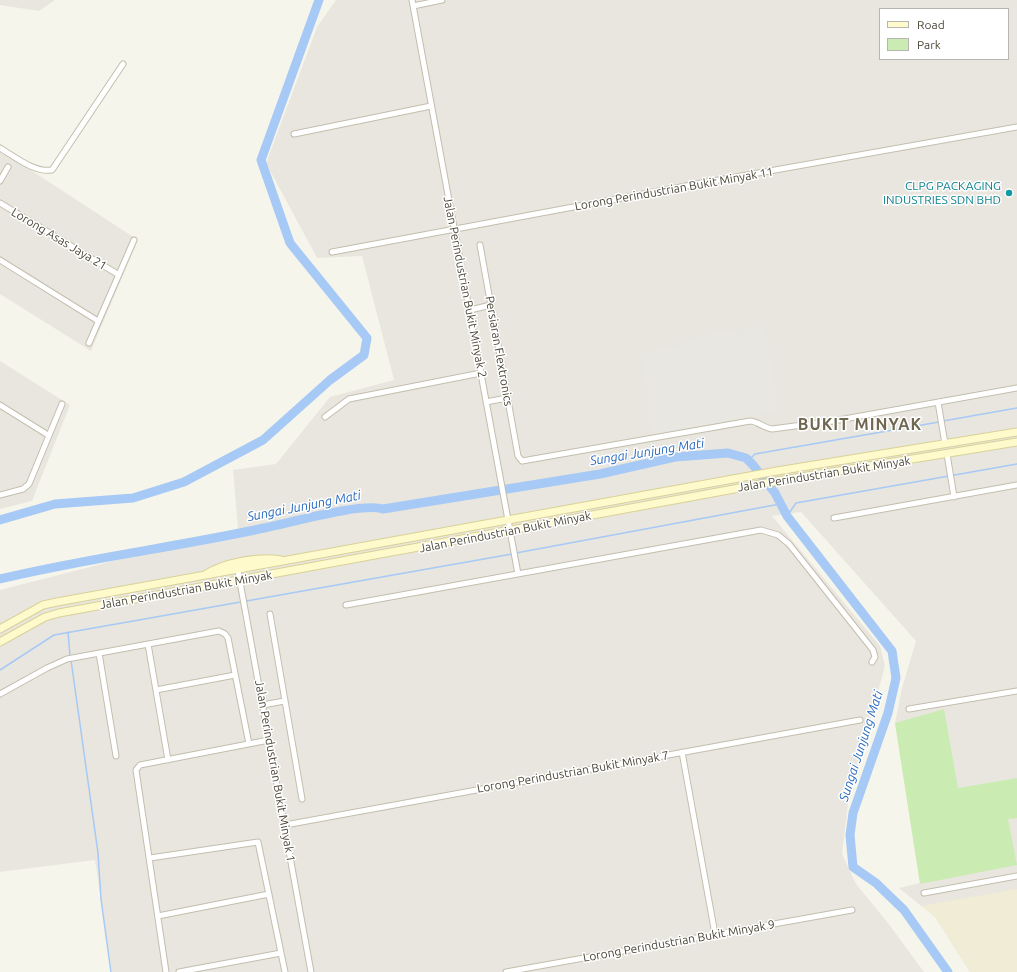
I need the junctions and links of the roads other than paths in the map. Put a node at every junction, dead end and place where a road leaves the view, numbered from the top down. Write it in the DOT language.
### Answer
graph roads {
  1 [pos="442,0"];
  2 [pos="412,3"];
  3 [pos="123,64"];
  4 [pos="431,106"];
  5 [pos="1017,127"];
  6 [pos="294,134"];
  7 [pos="0,148"];
  8 [pos="8,167"];
  9 [pos="0,181"];
  10 [pos="0,203"];
  11 [pos="454,230"];
  12 [pos="134,240"];
  13 [pos="480,246"];
  14 [pos="332,252"];
  15 [pos="0,260"];
  16 [pos="119,274"];
  17 [pos="491,306"];
  18 [pos="470,310"];
  19 [pos="98,321"];
  20 [pos="89,343"];
  21 [pos="481,374"];
  22 [pos="1017,388"];
  23 [pos="507,398"];
  24 [pos="486,402"];
  25 [pos="938,402"];
  26 [pos="62,404"];
  27 [pos="0,405"];
  28 [pos="325,417"];
  29 [pos="1017,432"];
  30 [pos="48,435"];
  31 [pos="1017,442"];
  32 [pos="945,444"];
  33 [pos="947,454"];
  34 [pos="1017,485"];
  35 [pos="0,495"];
  36 [pos="954,496"];
  37 [pos="834,518"];
  38 [pos="508,520"];
  39 [pos="510,531"];
  40 [pos="286,562"];
  41 [pos="238,571"];
  42 [pos="518,574"];
  43 [pos="203,577"];
  44 [pos="240,581"];
  45 [pos="346,605"];
  46 [pos="270,614"];
  47 [pos="0,629"];
  48 [pos="0,642"];
  49 [pos="148,644"];
  50 [pos="99,654"];
  51 [pos="872,662"];
  52 [pos="235,675"];
  53 [pos="156,690"];
  54 [pos="1017,691"];
  55 [pos="0,694"];
  56 [pos="284,701"];
  57 [pos="264,705"];
  58 [pos="909,709"];
  59 [pos="860,720"];
  60 [pos="269,740"];
  61 [pos="249,744"];
  62 [pos="682,752"];
  63 [pos="116,756"];
  64 [pos="168,760"];
  65 [pos="302,799"];
  66 [pos="285,825"];
  67 [pos="150,858"];
  68 [pos="1017,876"];
  69 [pos="924,893"];
  70 [pos="269,894"];
  71 [pos="852,910"];
  72 [pos="158,916"];
  73 [pos="715,934"];
  74 [pos="281,953"];
  75 [pos="166,972"];
  76 [pos="178,972"];
  77 [pos="285,972"];
  78 [pos="311,972"];
  79 [pos="506,972"];
  1 -- 2 [label="street"];
  2 -- 4 [label="street, Jalan Perindustrian Bukit Minyak 2"];
  3 -- 7 [label="street"];
  4 -- 6 [label="street"];
  4 -- 11 [label="street, Jalan Perindustrian Bukit Minyak 2"];
  5 -- 11 [label="street, Lorong Perindustrian Bukit Minyak 11"];
  8 -- 9 [label="street"];
  10 -- 16 [label="street, Lorong Asas Jaya 21"];
  11 -- 14 [label="street, Lorong Perindustrian Bukit Minyak 11"];
  11 -- 18 [label="street, Jalan Perindustrian Bukit Minyak 2"];
  12 -- 16 [label="street"];
  13 -- 17 [label="street, Persiaran Flextronics"];
  15 -- 19 [label="street"];
  16 -- 19 [label="street"];
  17 -- 18 [label="street"];
  17 -- 23 [label="street, Persiaran Flextronics"];
  18 -- 21 [label="street, Jalan Perindustrian Bukit Minyak 2"];
  19 -- 20 [label="street"];
  21 -- 24 [label="street, Jalan Perindustrian Bukit Minyak 2"];
  21 -- 28 [label="street"];
  22 -- 25 [label="street"];
  23 -- 24 [label="street"];
  23 -- 25 [label="street, Persiaran Flextronics"];
  24 -- 38 [label="street, Jalan Perindustrian Bukit Minyak 2"];
  25 -- 32 [label="street"];
  26 -- 30 [label="street"];
  27 -- 30 [label="street"];
  29 -- 32 [label="main road, Jalan Perindustrian Bukit Minyak"];
  30 -- 35 [label="street"];
  31 -- 33 [label="main road, Jalan Perindustrian Bukit Minyak"];
  32 -- 38 [label="main road, Jalan Perindustrian Bukit Minyak"];
  33 -- 36 [label="street"];
  33 -- 39 [label="main road, Jalan Perindustrian Bukit Minyak"];
  34 -- 36 [label="street"];
  36 -- 37 [label="street"];
  38 -- 39 [label="street, Jalan Perindustrian Bukit Minyak 2"];
  38 -- 40 [label="main road, Jalan Perindustrian Bukit Minyak"];
  39 -- 42 [label="street, Jalan Perindustrian Bukit Minyak 2"];
  39 -- 44 [label="main road, Jalan Perindustrian Bukit Minyak"];
  40 -- 41 [label="main road, Jalan Perindustrian Bukit Minyak"];
  40 -- 43 [label="main road"];
  41 -- 43 [label="main road, Jalan Perindustrian Bukit Minyak"];
  41 -- 44 [label="street, Jalan Perindustrian Bukit Minyak 1"];
  42 -- 45 [label="street"];
  42 -- 51 [label="street"];
  43 -- 47 [label="main road, Jalan Perindustrian Bukit Minyak"];
  44 -- 48 [label="main road, Jalan Perindustrian Bukit Minyak"];
  44 -- 57 [label="street, Jalan Perindustrian Bukit Minyak 1"];
  46 -- 56 [label="street, Jalan Perindustrian Bukit Minyak 1"];
  49 -- 50 [label="street"];
  49 -- 52 [label="street"];
  49 -- 53 [label="street"];
  50 -- 55 [label="street"];
  50 -- 63 [label="street"];
  52 -- 53 [label="street"];
  52 -- 61 [label="street"];
  53 -- 64 [label="street"];
  54 -- 58 [label="street"];
  56 -- 57 [label="street"];
  56 -- 65 [label="street, Jalan Perindustrian Bukit Minyak 1"];
  57 -- 60 [label="street, Jalan Perindustrian Bukit Minyak 1"];
  59 -- 62 [label="street, Lorong Perindustrian Bukit Minyak 7"];
  60 -- 61 [label="street"];
  60 -- 66 [label="street, Jalan Perindustrian Bukit Minyak 1"];
  61 -- 64 [label="street"];
  62 -- 66 [label="street, Lorong Perindustrian Bukit Minyak 7"];
  62 -- 73 [label="street"];
  64 -- 67 [label="street"];
  66 -- 78 [label="street, Jalan Perindustrian Bukit Minyak 1"];
  67 -- 70 [label="street"];
  67 -- 72 [label="street"];
  68 -- 69 [label="street"];
  70 -- 72 [label="street"];
  70 -- 74 [label="street"];
  71 -- 73 [label="street, Lorong Perindustrian Bukit Minyak 9"];
  72 -- 75 [label="street"];
  73 -- 79 [label="street, Lorong Perindustrian Bukit Minyak 9"];
  74 -- 76 [label="street"];
  74 -- 77 [label="street"];
}
